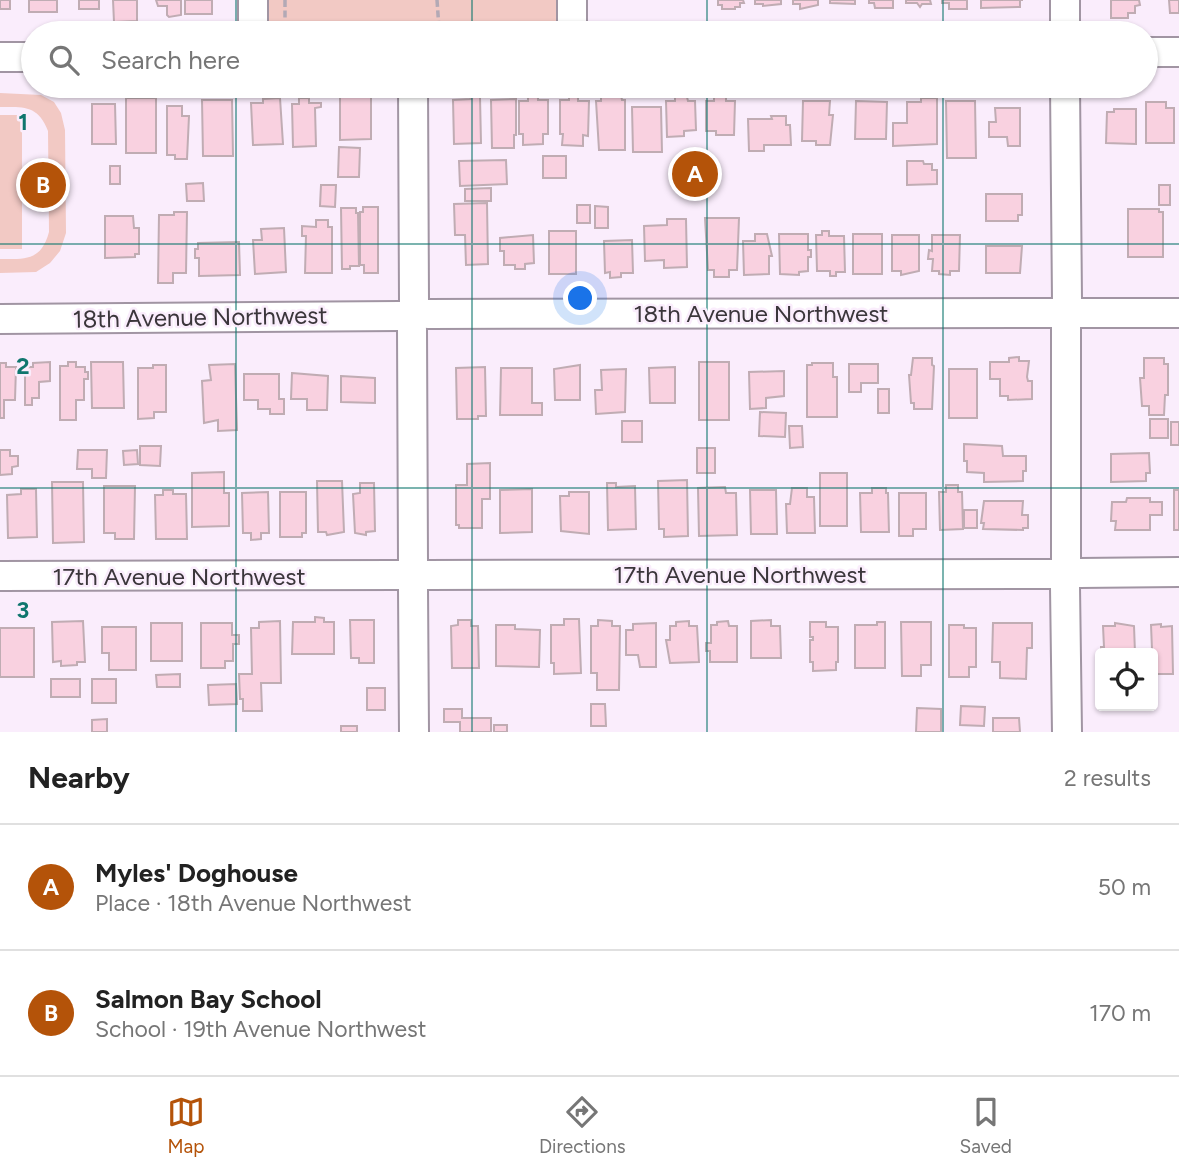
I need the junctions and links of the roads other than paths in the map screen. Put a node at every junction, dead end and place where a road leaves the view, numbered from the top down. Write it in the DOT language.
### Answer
graph roads {
  1 [pos="253,0"];
  2 [pos="572,0"];
  3 [pos="1065,0"];
  4 [pos="253,21"];
  5 [pos="572,21"];
  6 [pos="1065,21"];
  7 [pos="1158,52"];
  8 [pos="1179,52"];
  9 [pos="0,57"];
  10 [pos="21,57"];
  11 [pos="413,98"];
  12 [pos="1065,98"];
  13 [pos="1066,313"];
  14 [pos="1179,313"];
  15 [pos="413,315"];
  16 [pos="0,319"];
  17 [pos="1179,572"];
  18 [pos="1066,573"];
  19 [pos="413,575"];
  20 [pos="0,576"];
  21 [pos="414,732"];
  22 [pos="1067,732"];
  1 -- 4 [label="street"];
  2 -- 5 [label="street"];
  3 -- 6 [label="street"];
  7 -- 8 [label="street"];
  9 -- 10 [label="street"];
  11 -- 15 [label="street"];
  12 -- 13 [label="street"];
  13 -- 14 [label="street, 18th Avenue Northwest"];
  13 -- 15 [label="street, 18th Avenue Northwest"];
  13 -- 18 [label="street"];
  15 -- 16 [label="street, 18th Avenue Northwest"];
  15 -- 19 [label="street"];
  17 -- 18 [label="street, 17th Avenue Northwest"];
  18 -- 19 [label="street, 17th Avenue Northwest"];
  18 -- 22 [label="street"];
  19 -- 20 [label="street, 17th Avenue Northwest"];
  19 -- 21 [label="street"];
}
